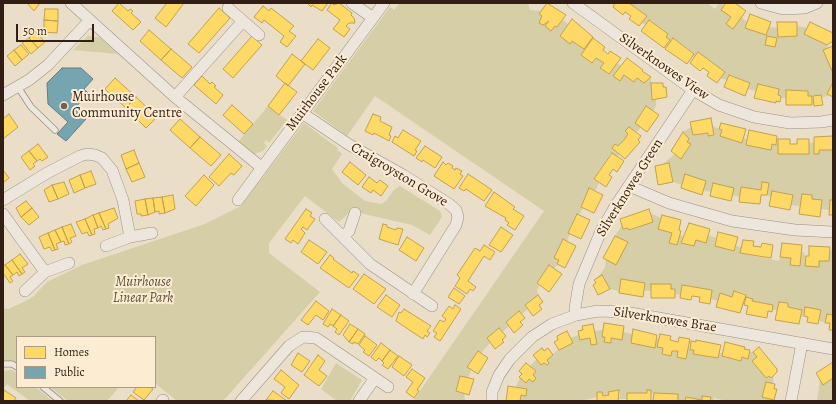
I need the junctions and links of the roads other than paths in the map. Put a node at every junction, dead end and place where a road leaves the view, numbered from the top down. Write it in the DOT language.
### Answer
graph roads {
  1 [pos="71,3"];
  2 [pos="352,3"];
  3 [pos="384,3"];
  4 [pos="573,3"];
  5 [pos="761,3"];
  6 [pos="817,3"];
  7 [pos="228,8"];
  8 [pos="373,18"];
  9 [pos="90,20"];
  10 [pos="243,21"];
  11 [pos="259,35"];
  12 [pos="18,87"];
  13 [pos="693,90"];
  14 [pos="3,95"];
  15 [pos="175,96"];
  16 [pos="302,113"];
  17 [pos="833,120"];
  18 [pos="54,130"];
  19 [pos="261,167"];
  20 [pos="629,186"];
  21 [pos="239,193"];
  22 [pos="3,200"];
  23 [pos="355,213"];
  24 [pos="3,214"];
  25 [pos="325,219"];
  26 [pos="833,232"];
  27 [pos="152,234"];
  28 [pos="130,236"];
  29 [pos="343,238"];
  30 [pos="106,246"];
  31 [pos="69,263"];
  32 [pos="45,272"];
  33 [pos="25,291"];
  34 [pos="413,294"];
  35 [pos="432,306"];
  36 [pos="576,315"];
  37 [pos="802,343"];
  38 [pos="833,349"];
  39 [pos="3,364"];
  40 [pos="16,366"];
  41 [pos="375,378"];
  42 [pos="388,387"];
  43 [pos="44,388"];
  44 [pos="60,401"];
  45 [pos="241,401"];
  46 [pos="359,401"];
  47 [pos="492,401"];
  48 [pos="791,401"];
  1 -- 9 [label="street"];
  2 -- 8 [label="street"];
  3 -- 8 [label="street, Muirhouse Park"];
  4 -- 13 [label="street, Silverknowes View"];
  5 -- 6 [label="street"];
  7 -- 10 [label="street"];
  8 -- 16 [label="street, Muirhouse Park"];
  9 -- 12 [label="street"];
  9 -- 15 [label="street"];
  10 -- 11 [label="street"];
  10 -- 15 [label="street"];
  12 -- 14 [label="street"];
  12 -- 18 [label="lane"];
  13 -- 17 [label="street, Silverknowes View"];
  13 -- 20 [label="street, Silverknowes Green"];
  15 -- 19 [label="street"];
  16 -- 19 [label="street, Muirhouse Park"];
  16 -- 34 [label="street, Craigroyston Grove"];
  19 -- 21 [label="street, Muirhouse Park"];
  20 -- 26 [label="street"];
  20 -- 36 [label="street, Silverknowes Green"];
  22 -- 28 [label="street"];
  23 -- 29 [label="street"];
  24 -- 32 [label="street"];
  25 -- 29 [label="street"];
  27 -- 28 [label="street"];
  28 -- 30 [label="street"];
  29 -- 34 [label="street"];
  31 -- 32 [label="street"];
  32 -- 33 [label="street"];
  34 -- 35 [label="street"];
  36 -- 37 [label="street, Silverknowes Brae"];
  36 -- 47 [label="street, Silverknowes Brae"];
  37 -- 38 [label="street, Silverknowes Brae"];
  37 -- 48 [label="street"];
  39 -- 40 [label="lane"];
  41 -- 42 [label="street"];
  41 -- 45 [label="street"];
  41 -- 46 [label="street"];
  43 -- 44 [label="lane"];
}
